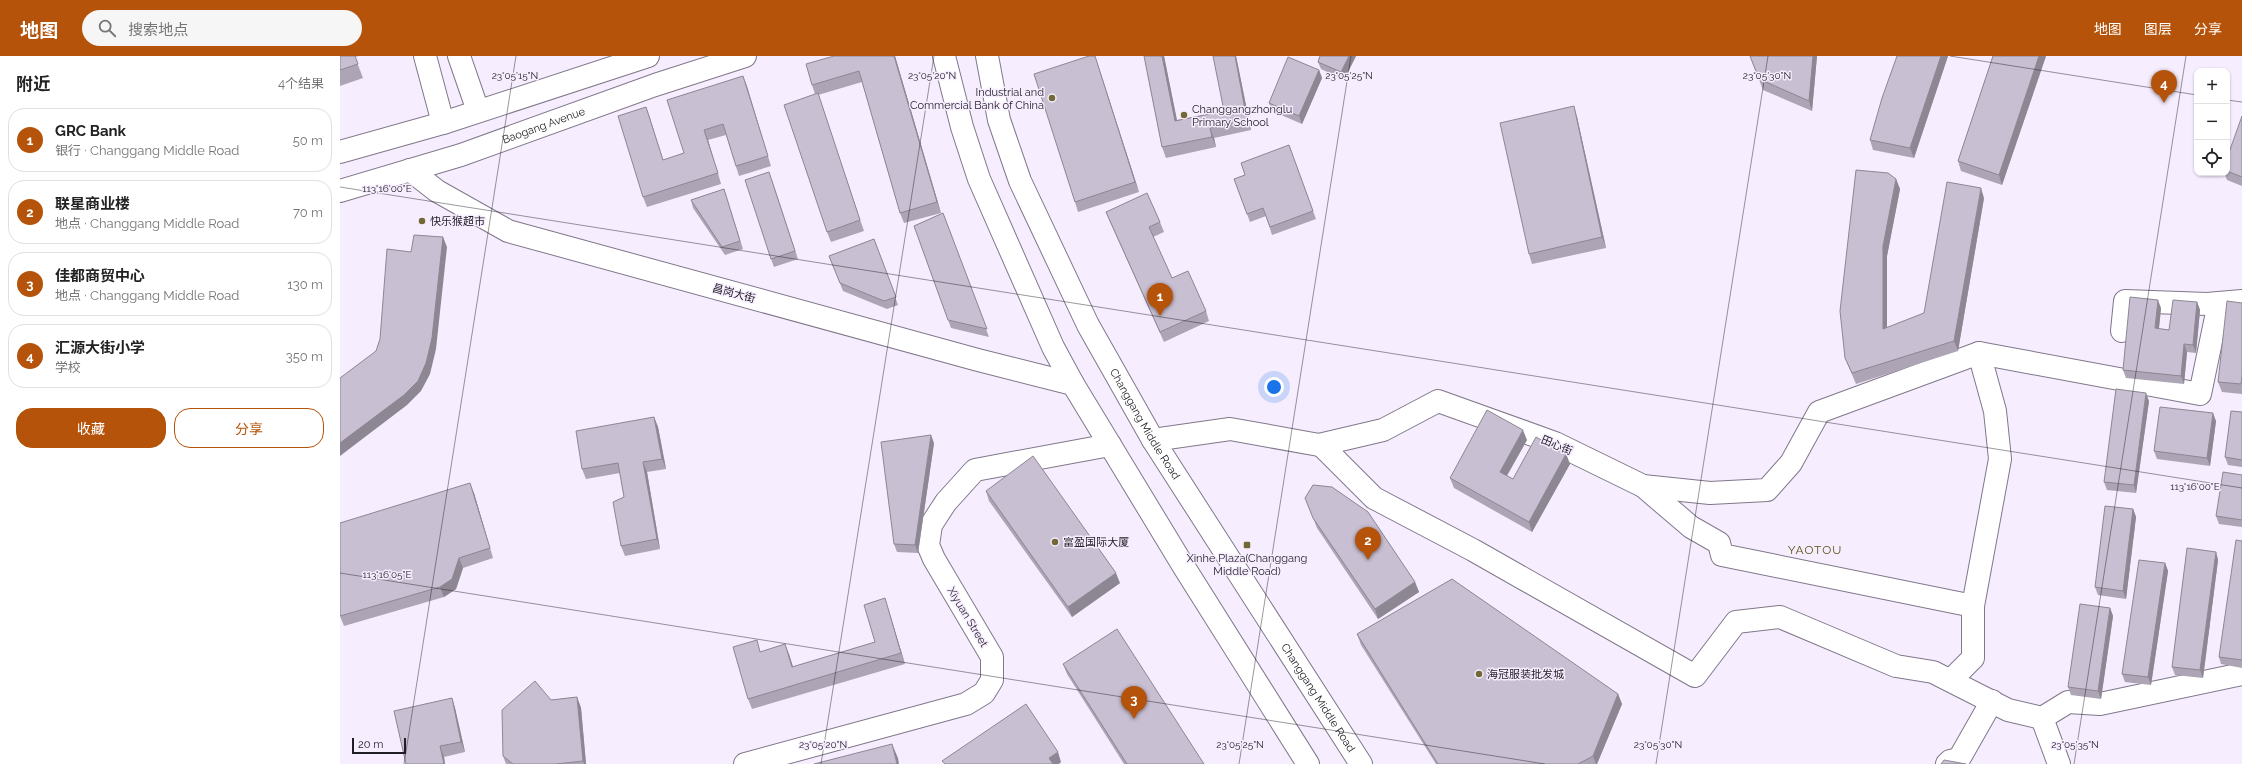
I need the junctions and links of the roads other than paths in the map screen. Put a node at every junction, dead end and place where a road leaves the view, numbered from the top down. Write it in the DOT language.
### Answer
graph roads {
  1 [pos="425,56"];
  2 [pos="459,56"];
  3 [pos="648,56"];
  4 [pos="745,56"];
  5 [pos="944,56"];
  6 [pos="987,56"];
  7 [pos="478,111"];
  8 [pos="443,123"];
  9 [pos="340,152"];
  10 [pos="410,170"];
  11 [pos="340,191"];
  12 [pos="2242,301"];
  13 [pos="2219,303"];
  14 [pos="2122,331"];
  15 [pos="1979,353"];
  16 [pos="1072,384"];
  17 [pos="1152,440"];
  18 [pos="1110,445"];
  19 [pos="1321,445"];
  20 [pos="1643,486"];
  21 [pos="1974,606"];
  22 [pos="2242,674"];
  23 [pos="1952,680"];
  24 [pos="1992,701"];
  25 [pos="2042,718"];
  26 [pos="1346,740"];
  27 [pos="745,764"];
  28 [pos="1308,764"];
  29 [pos="1341,764"];
  30 [pos="1362,764"];
  31 [pos="1947,764"];
  32 [pos="2059,764"];
  1 -- 8 [label="main road"];
  2 -- 7 [label="main road"];
  3 -- 7 [label="main road"];
  4 -- 10 [label="main road, Baogang Avenue"];
  5 -- 16 [label="main road"];
  6 -- 17 [label="main road, Changgang Middle Road"];
  7 -- 8 [label="main road"];
  8 -- 9 [label="main road"];
  10 -- 11 [label="main road, Baogang Avenue"];
  10 -- 16 [label="main road, 昌岗大街"];
  12 -- 13 [label="main road"];
  13 -- 14 [label="main road"];
  13 -- 15 [label="main road"];
  15 -- 20 [label="main road, 田心街"];
  15 -- 21 [label="main road"];
  16 -- 18 [label="main road"];
  17 -- 19 [label="main road, 田心街"];
  17 -- 26 [label="main road, Changgang Middle Road"];
  18 -- 27 [label="main road, Xiyuan Street"];
  18 -- 28 [label="main road"];
  19 -- 20 [label="main road, 田心街"];
  19 -- 23 [label="main road"];
  20 -- 21 [label="main road"];
  21 -- 23 [label="main road"];
  22 -- 25 [label="main road"];
  23 -- 24 [label="main road"];
  24 -- 25 [label="main road"];
  24 -- 31 [label="main road"];
  25 -- 32 [label="main road"];
  26 -- 29 [label="main road"];
  26 -- 30 [label="main road, Changgang Middle Road"];
}
